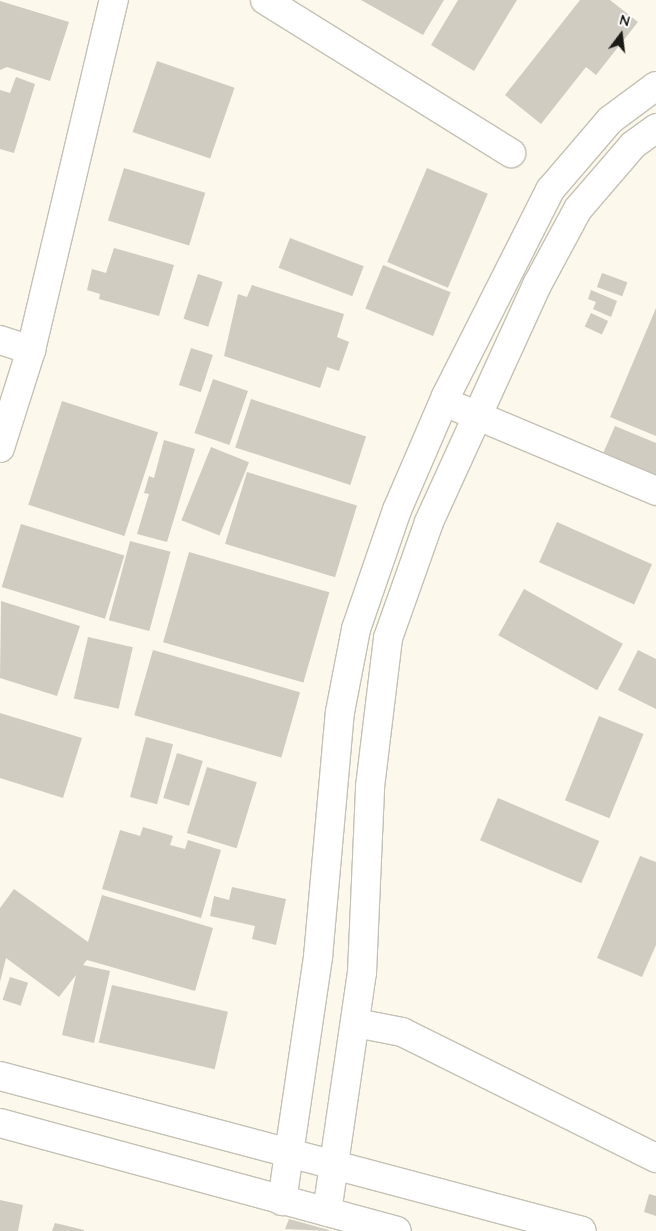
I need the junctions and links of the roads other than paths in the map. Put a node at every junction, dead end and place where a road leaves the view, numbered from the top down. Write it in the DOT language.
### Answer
graph roads {
  1 [pos="114,0"];
  2 [pos="265,0"];
  3 [pos="656,86"];
  4 [pos="656,128"];
  5 [pos="511,153"];
  6 [pos="0,340"];
  7 [pos="31,350"];
  8 [pos="444,402"];
  9 [pos="477,414"];
  10 [pos="0,448"];
  11 [pos="656,491"];
  12 [pos="356,1023"];
  13 [pos="0,1076"];
  14 [pos="0,1123"];
  15 [pos="290,1153"];
  16 [pos="656,1158"];
  17 [pos="337,1164"];
  18 [pos="282,1201"];
  19 [pos="327,1212"];
  20 [pos="397,1231"];
  21 [pos="582,1231"];
  1 -- 7 [label="street"];
  2 -- 5 [label="street"];
  3 -- 8 [label="street"];
  4 -- 9 [label="street"];
  6 -- 7 [label="street"];
  7 -- 10 [label="street"];
  8 -- 9 [label="street"];
  8 -- 15 [label="street"];
  9 -- 11 [label="street"];
  9 -- 12 [label="street"];
  12 -- 16 [label="street"];
  12 -- 17 [label="street"];
  13 -- 15 [label="street"];
  14 -- 18 [label="street"];
  15 -- 17 [label="street"];
  15 -- 18 [label="street"];
  17 -- 19 [label="street"];
  17 -- 21 [label="street"];
  18 -- 19 [label="street"];
  19 -- 20 [label="street"];
}
